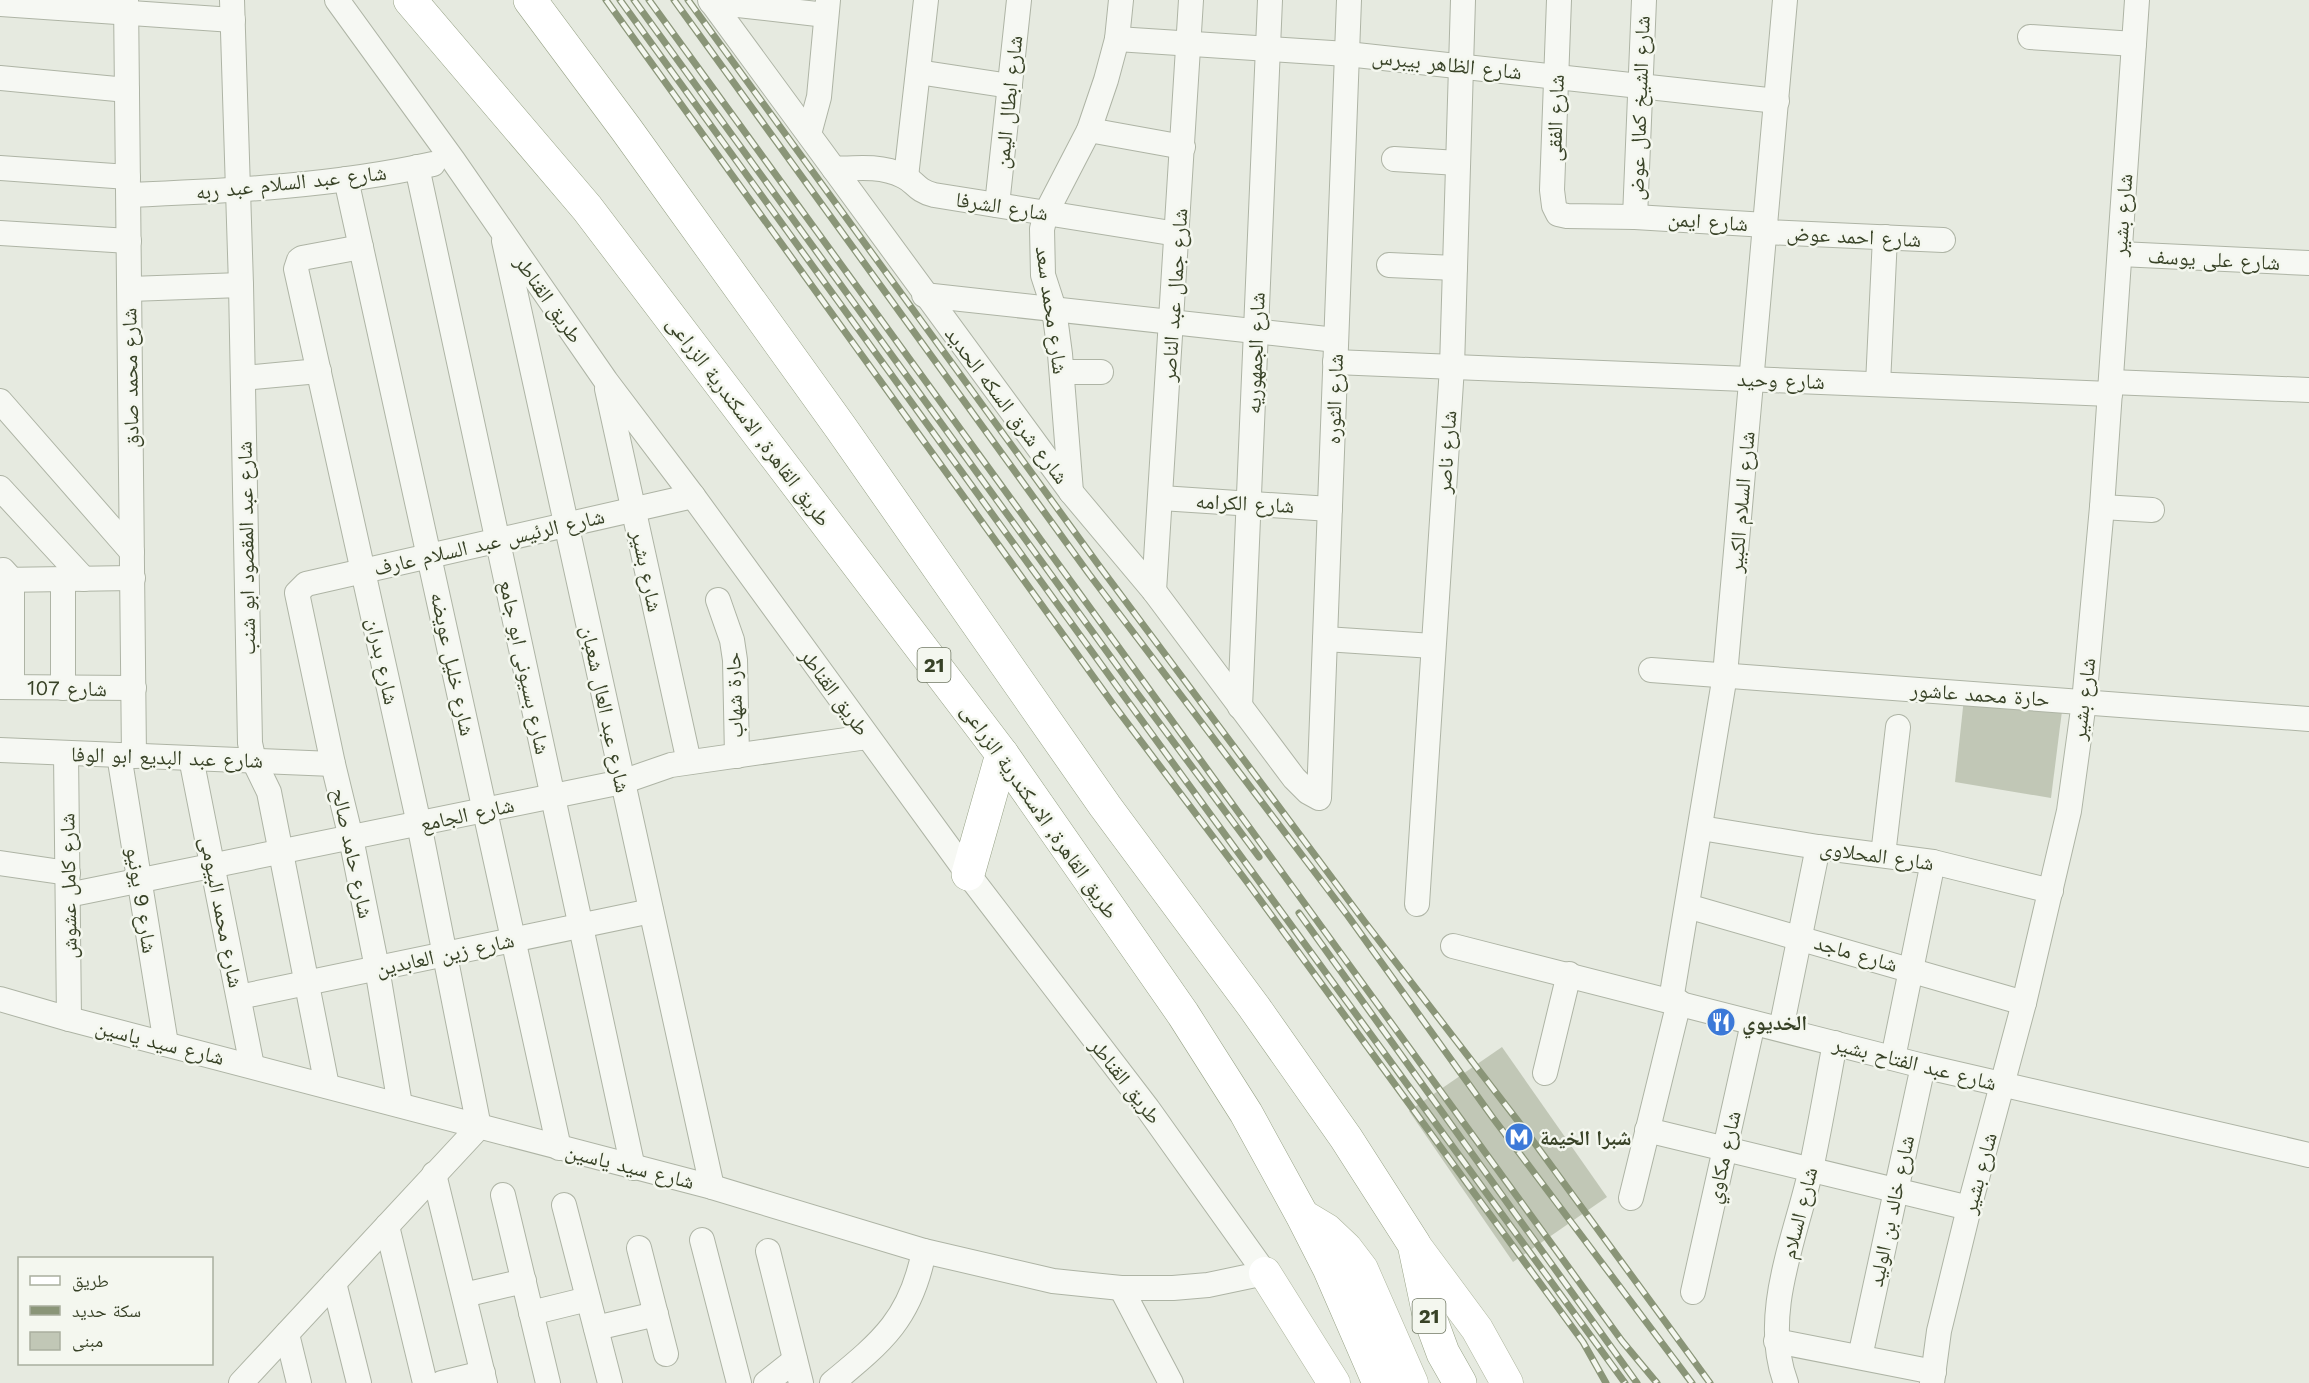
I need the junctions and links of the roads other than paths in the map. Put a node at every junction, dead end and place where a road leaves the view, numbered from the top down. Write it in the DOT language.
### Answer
graph roads {
  1 [pos="337,0"];
  2 [pos="410,0"];
  3 [pos="530,0"];
  4 [pos="926,0"];
  5 [pos="1019,0"];
  6 [pos="1121,0"];
  7 [pos="1191,0"];
  8 [pos="1270,0"];
  9 [pos="1349,0"];
  10 [pos="1463,0"];
  11 [pos="1558,0"];
  12 [pos="1644,0"];
  13 [pos="1785,0"];
  14 [pos="2137,0"];
  15 [pos="710,1"];
  16 [pos="0,4"];
  17 [pos="46,4"];
  18 [pos="126,7"];
  19 [pos="827,7"];
  20 [pos="232,10"];
  21 [pos="2030,37"];
  22 [pos="1117,39"];
  23 [pos="1189,44"];
  24 [pos="2134,44"];
  25 [pos="1269,49"];
  26 [pos="1347,54"];
  27 [pos="1460,65"];
  28 [pos="918,72"];
  29 [pos="1557,76"];
  30 [pos="0,78"];
  31 [pos="1010,86"];
  32 [pos="1641,86"];
  33 [pos="127,90"];
  34 [pos="1777,100"];
  35 [pos="1089,130"];
  36 [pos="809,134"];
  37 [pos="1183,147"];
  38 [pos="1394,159"];
  39 [pos="453,160"];
  40 [pos="1458,163"];
  41 [pos="417,167"];
  42 [pos="0,168"];
  43 [pos="834,169"];
  44 [pos="906,177"];
  45 [pos="346,179"];
  46 [pos="128,186"];
  47 [pos="238,190"];
  48 [pos="997,205"];
  49 [pos="1046,213"];
  50 [pos="1579,216"];
  51 [pos="1635,217"];
  52 [pos="1765,228"];
  53 [pos="501,230"];
  54 [pos="0,233"];
  55 [pos="1177,234"];
  56 [pos="1885,237"];
  57 [pos="1943,240"];
  58 [pos="129,242"];
  59 [pos="361,247"];
  60 [pos="2120,254"];
  61 [pos="2309,263"];
  62 [pos="1389,265"];
  63 [pos="1455,268"];
  64 [pos="241,285"];
  65 [pos="129,289"];
  66 [pos="924,295"];
  67 [pos="1054,309"];
  68 [pos="1172,321"];
  69 [pos="1256,331"];
  70 [pos="1335,351"];
  71 [pos="1452,367"];
  72 [pos="319,372"];
  73 [pos="1062,372"];
  74 [pos="1101,372"];
  75 [pos="243,378"];
  76 [pos="1753,379"];
  77 [pos="606,381"];
  78 [pos="1878,384"];
  79 [pos="2110,388"];
  80 [pos="2309,390"];
  81 [pos="0,401"];
  82 [pos="0,488"];
  83 [pos="1071,492"];
  84 [pos="693,496"];
  85 [pos="1161,498"];
  86 [pos="1248,503"];
  87 [pos="2103,507"];
  88 [pos="1330,508"];
  89 [pos="634,510"];
  90 [pos="2152,510"];
  91 [pos="566,525"];
  92 [pos="498,541"];
  93 [pos="132,552"];
  94 [pos="429,556"];
  95 [pos="363,571"];
  96 [pos="4,576"];
  97 [pos="133,578"];
  98 [pos="74,579"];
  99 [pos="1154,591"];
  100 [pos="718,600"];
  101 [pos="298,602"];
  102 [pos="1325,639"];
  103 [pos="1433,646"];
  104 [pos="1651,670"];
  105 [pos="1725,675"];
  106 [pos="6,687"];
  107 [pos="63,688"];
  108 [pos="134,688"];
  109 [pos="2084,702"];
  110 [pos="1240,707"];
  111 [pos="2309,719"];
  112 [pos="1899,727"];
  113 [pos="867,736"];
  114 [pos="0,750"];
  115 [pos="66,753"];
  116 [pos="1002,754"];
  117 [pos="126,756"];
  118 [pos="737,756"];
  119 [pos="191,758"];
  120 [pos="254,760"];
  121 [pos="689,762"];
  122 [pos="333,764"];
  123 [pos="622,782"];
  124 [pos="553,796"];
  125 [pos="1319,798"];
  126 [pos="485,810"];
  127 [pos="419,824"];
  128 [pos="1701,828"];
  129 [pos="351,838"];
  130 [pos="1818,847"];
  131 [pos="280,852"];
  132 [pos="1883,855"];
  133 [pos="1933,862"];
  134 [pos="0,863"];
  135 [pos="213,866"];
  136 [pos="968,874"];
  137 [pos="140,881"];
  138 [pos="68,884"];
  139 [pos="2051,891"];
  140 [pos="1417,904"];
  141 [pos="1688,906"];
  142 [pos="651,911"];
  143 [pos="581,926"];
  144 [pos="1800,937"];
  145 [pos="513,940"];
  146 [pos="1453,946"];
  147 [pos="446,954"];
  148 [pos="377,968"];
  149 [pos="1911,969"];
  150 [pos="1569,974"];
  151 [pos="306,983"];
  152 [pos="238,997"];
  153 [pos="0,999"];
  154 [pos="1675,1001"];
  155 [pos="2024,1003"];
  156 [pos="69,1019"];
  157 [pos="1753,1023"];
  158 [pos="1781,1029"];
  159 [pos="166,1044"];
  160 [pos="1835,1044"];
  161 [pos="1893,1058"];
  162 [pos="252,1066"];
  163 [pos="1923,1066"];
  164 [pos="1545,1073"];
  165 [pos="2003,1085"];
  166 [pos="327,1086"];
  167 [pos="400,1106"];
  168 [pos="479,1127"];
  169 [pos="1647,1130"];
  170 [pos="559,1148"];
  171 [pos="1725,1149"];
  172 [pos="2309,1155"];
  173 [pos="633,1167"];
  174 [pos="1810,1170"];
  175 [pos="434,1173"];
  176 [pos="711,1187"];
  177 [pos="1895,1190"];
  178 [pos="503,1195"];
  179 [pos="1631,1198"];
  180 [pos="564,1205"];
  181 [pos="1969,1208"];
  182 [pos="1302,1215"];
  183 [pos="387,1226"];
  184 [pos="702,1240"];
  185 [pos="1414,1244"];
  186 [pos="639,1248"];
  187 [pos="768,1251"];
  188 [pos="924,1251"];
  189 [pos="1265,1273"];
  190 [pos="524,1281"];
  191 [pos="334,1283"];
  192 [pos="1121,1288"];
  193 [pos="1693,1292"];
  194 [pos="464,1295"];
  195 [pos="588,1299"];
  196 [pos="531,1313"];
  197 [pos="656,1314"];
  198 [pos="596,1328"];
  199 [pos="287,1334"];
  200 [pos="1776,1341"];
  201 [pos="666,1354"];
  202 [pos="1860,1358"];
  203 [pos="798,1372"];
  204 [pos="1933,1377"];
  205 [pos="484,1378"];
  206 [pos="241,1383"];
  207 [pos="299,1383"];
  208 [pos="359,1383"];
  209 [pos="425,1383"];
  210 [pos="442,1383"];
  211 [pos="548,1383"];
  212 [pos="610,1383"];
  213 [pos="740,1383"];
  214 [pos="766,1383"];
  215 [pos="832,1383"];
  216 [pos="1171,1383"];
  217 [pos="1334,1383"];
  218 [pos="1379,1383"];
  219 [pos="1412,1383"];
  220 [pos="1461,1383"];
  221 [pos="1507,1383"];
  222 [pos="1786,1383"];
  1 -- 39 [label="street, طريق القناطر"];
  2 -- 116 [label="highway, طريق القاهرة, الاسكندرية الزراعى / 21"];
  3 -- 185 [label="highway, 21"];
  4 -- 28 [label="street"];
  5 -- 31 [label="street, شارع ابطال اليمن"];
  6 -- 22 [label="street, شارع محمد سعد"];
  7 -- 23 [label="street, شارع جمال عبد الناصر"];
  8 -- 25 [label="street, شارع الجمهوريه"];
  9 -- 26 [label="street, شارع الثوره"];
  10 -- 27 [label="street, شارع ناصر"];
  11 -- 29 [label="street, شارع الفقى"];
  12 -- 32 [label="street, شارع الشيخ كمال عوض"];
  13 -- 34 [label="street, شارع السلام الكبير"];
  14 -- 24 [label="street, شارع بشير"];
  15 -- 19 [label="street"];
  15 -- 36 [label="street, شارع شرق السكه الحديد"];
  16 -- 17 [label="street"];
  17 -- 18 [label="street"];
  18 -- 20 [label="street"];
  18 -- 33 [label="street, شارع محمد صادق"];
  19 -- 36 [label="street"];
  20 -- 47 [label="street, شارع عبد المقصود ابو شنب"];
  21 -- 24 [label="street"];
  22 -- 23 [label="street, شارع الظاهر بيبرس"];
  22 -- 35 [label="street, شارع محمد سعد"];
  23 -- 25 [label="street, شارع الظاهر بيبرس"];
  23 -- 37 [label="street, شارع جمال عبد الناصر"];
  24 -- 60 [label="street, شارع بشير"];
  25 -- 26 [label="street, شارع الظاهر بيبرس"];
  25 -- 69 [label="street, شارع الجمهوريه"];
  26 -- 27 [label="street, شارع الظاهر بيبرس"];
  26 -- 70 [label="street, شارع الثوره"];
  27 -- 29 [label="street, شارع الظاهر بيبرس"];
  27 -- 40 [label="street, شارع ناصر"];
  28 -- 31 [label="street"];
  28 -- 44 [label="street"];
  29 -- 32 [label="street, شارع الظاهر بيبرس"];
  29 -- 50 [label="street, شارع الفقى"];
  30 -- 33 [label="street"];
  31 -- 48 [label="street, شارع ابطال اليمن"];
  32 -- 34 [label="street, شارع الظاهر بيبرس"];
  32 -- 51 [label="street, شارع الشيخ كمال عوض"];
  33 -- 46 [label="street, شارع محمد صادق"];
  34 -- 52 [label="street, شارع السلام الكبير"];
  35 -- 37 [label="street"];
  35 -- 49 [label="street, شارع محمد سعد"];
  36 -- 43 [label="street, شارع شرق السكه الحديد"];
  37 -- 55 [label="street, شارع جمال عبد الناصر"];
  38 -- 40 [label="street"];
  39 -- 41 [label="street, شارع عبد السلام عبد ربه"];
  39 -- 53 [label="street, طريق القناطر"];
  40 -- 63 [label="street, شارع ناصر"];
  41 -- 45 [label="street, شارع عبد السلام عبد ربه"];
  41 -- 92 [label="street, شارع بسيونى ابو جامع"];
  42 -- 46 [label="street, شارع عبد السلام عبد ربه"];
  43 -- 44 [label="street, شارع الشرفا"];
  43 -- 66 [label="street, شارع شرق السكه الحديد"];
  44 -- 48 [label="street, شارع الشرفا"];
  45 -- 47 [label="street, شارع عبد السلام عبد ربه"];
  45 -- 59 [label="street, شارع خليل عويضه"];
  46 -- 47 [label="street, شارع عبد السلام عبد ربه"];
  46 -- 58 [label="street, شارع محمد صادق"];
  47 -- 64 [label="street, شارع عبد المقصود ابو شنب"];
  48 -- 49 [label="street, شارع الشرفا"];
  49 -- 55 [label="street, شارع الشرفا"];
  49 -- 67 [label="street, شارع محمد سعد"];
  50 -- 51 [label="street, شارع ايمن"];
  51 -- 52 [label="street, شارع ايمن"];
  52 -- 56 [label="street, شارع احمد عوض"];
  52 -- 76 [label="street, شارع السلام الكبير"];
  53 -- 77 [label="street, طريق القناطر"];
  53 -- 91 [label="street, شارع عبد العال شعبان"];
  54 -- 58 [label="street"];
  55 -- 68 [label="street, شارع جمال عبد الناصر"];
  56 -- 57 [label="street, شارع احمد عوض"];
  56 -- 78 [label="street"];
  58 -- 65 [label="street, شارع محمد صادق"];
  59 -- 72 [label="street, شارع بدران"];
  59 -- 94 [label="street, شارع خليل عويضه"];
  60 -- 61 [label="street, شارع على يوسف"];
  60 -- 79 [label="street, شارع بشير"];
  62 -- 63 [label="street"];
  63 -- 71 [label="street, شارع ناصر"];
  64 -- 65 [label="street"];
  64 -- 75 [label="street, شارع عبد المقصود ابو شنب"];
  65 -- 93 [label="street, شارع محمد صادق"];
  66 -- 67 [label="street, شارع وحيد"];
  66 -- 83 [label="street, شارع شرق السكه الحديد"];
  67 -- 68 [label="street, شارع وحيد"];
  67 -- 73 [label="street, شارع محمد سعد"];
  68 -- 69 [label="street, شارع وحيد"];
  68 -- 85 [label="street, شارع جمال عبد الناصر"];
  69 -- 70 [label="street, شارع وحيد"];
  69 -- 86 [label="street, شارع الجمهوريه"];
  70 -- 71 [label="street, شارع وحيد"];
  70 -- 88 [label="street, شارع الثوره"];
  71 -- 76 [label="street, شارع وحيد"];
  71 -- 103 [label="street, شارع ناصر"];
  72 -- 75 [label="street"];
  72 -- 95 [label="street, شارع بدران"];
  73 -- 74 [label="street"];
  73 -- 83 [label="street, شارع محمد سعد"];
  75 -- 120 [label="street, شارع عبد المقصود ابو شنب"];
  76 -- 78 [label="street, شارع وحيد"];
  76 -- 105 [label="street, شارع السلام الكبير"];
  77 -- 84 [label="street, طريق القناطر"];
  77 -- 89 [label="street, شارع بشير"];
  78 -- 79 [label="street, شارع وحيد"];
  79 -- 80 [label="street, شارع وحيد"];
  79 -- 87 [label="street, شارع بشير"];
  81 -- 93 [label="street"];
  82 -- 98 [label="street"];
  83 -- 99 [label="street, شارع شرق السكه الحديد"];
  84 -- 89 [label="street, شارع الرئيس عبد السلام عارف"];
  84 -- 113 [label="street, طريق القناطر"];
  85 -- 86 [label="street, شارع الكرامه"];
  85 -- 99 [label="street, شارع جمال عبد الناصر"];
  86 -- 88 [label="street, شارع الكرامه"];
  86 -- 110 [label="street, شارع الجمهوريه"];
  87 -- 90 [label="street"];
  87 -- 109 [label="street, شارع بشير"];
  88 -- 102 [label="street, شارع الثوره"];
  89 -- 91 [label="street, شارع الرئيس عبد السلام عارف"];
  89 -- 121 [label="street, شارع بشير"];
  91 -- 92 [label="street, شارع الرئيس عبد السلام عارف"];
  91 -- 123 [label="street, شارع عبد العال شعبان"];
  92 -- 94 [label="street, شارع الرئيس عبد السلام عارف"];
  92 -- 124 [label="street, شارع بسيونى ابو جامع"];
  93 -- 97 [label="street, شارع محمد صادق"];
  94 -- 95 [label="street, شارع الرئيس عبد السلام عارف"];
  94 -- 126 [label="street, شارع خليل عويضه"];
  95 -- 101 [label="street, شارع الرئيس عبد السلام عارف"];
  95 -- 127 [label="street, شارع بدران"];
  96 -- 98 [label="street"];
  96 -- 106 [label="street"];
  97 -- 98 [label="street"];
  97 -- 108 [label="street, شارع محمد صادق"];
  98 -- 107 [label="street"];
  99 -- 110 [label="street, شارع شرق السكه الحديد"];
  100 -- 118 [label="street, حارة شهاب"];
  101 -- 122 [label="street, شارع حامد صالح"];
  102 -- 103 [label="street"];
  102 -- 125 [label="street, شارع الثوره"];
  103 -- 140 [label="street, شارع ناصر"];
  104 -- 105 [label="street, حارة محمد عاشور"];
  105 -- 109 [label="street, حارة محمد عاشور"];
  105 -- 128 [label="street, شارع السلام الكبير"];
  106 -- 107 [label="street, شارع 107"];
  107 -- 108 [label="street, شارع 107"];
  108 -- 117 [label="street, شارع محمد صادق"];
  109 -- 111 [label="street, حارة محمد عاشور"];
  109 -- 139 [label="street, شارع بشير"];
  110 -- 125 [label="street, شارع شرق السكه الحديد"];
  112 -- 132 [label="street"];
  113 -- 118 [label="street, شارع الجامع"];
  113 -- 136 [label="street, طريق القناطر"];
  114 -- 115 [label="street, شارع عبد البديع ابو الوفا"];
  115 -- 117 [label="street, شارع عبد البديع ابو الوفا"];
  115 -- 138 [label="street, شارع كامل عشوش"];
  116 -- 136 [label="highway"];
  116 -- 182 [label="highway, طريق القاهرة, الاسكندرية الزراعى / 21"];
  117 -- 119 [label="street, شارع عبد البديع ابو الوفا"];
  117 -- 137 [label="street, شارع 9 يونيو"];
  118 -- 121 [label="street, شارع الجامع"];
  119 -- 120 [label="street, شارع عبد البديع ابو الوفا"];
  119 -- 135 [label="street, شارع محمد البيومى"];
  120 -- 122 [label="street, شارع عبد البديع ابو الوفا"];
  120 -- 131 [label="street, شارع عبد المقصود ابو شنب"];
  121 -- 123 [label="street, شارع الجامع"];
  122 -- 129 [label="street, شارع حامد صالح"];
  123 -- 124 [label="street, شارع الجامع"];
  123 -- 142 [label="street, شارع عبد العال شعبان"];
  124 -- 126 [label="street, شارع الجامع"];
  124 -- 143 [label="street, شارع بسيونى ابو جامع"];
  126 -- 127 [label="street, شارع الجامع"];
  126 -- 145 [label="street, شارع خليل عويضه"];
  127 -- 129 [label="street, شارع الجامع"];
  127 -- 147 [label="street, شارع بدران"];
  128 -- 130 [label="street, شارع المحلاوى"];
  128 -- 141 [label="street, شارع السلام الكبير"];
  129 -- 131 [label="street, شارع الجامع"];
  129 -- 148 [label="street, شارع حامد صالح"];
  130 -- 132 [label="street, شارع المحلاوى"];
  130 -- 144 [label="street"];
  131 -- 135 [label="street, شارع الجامع"];
  131 -- 151 [label="street, شارع عبد المقصود ابو شنب"];
  132 -- 133 [label="street, شارع المحلاوى"];
  133 -- 139 [label="street, شارع المحلاوى"];
  133 -- 149 [label="street"];
  134 -- 138 [label="street, شارع الجامع"];
  135 -- 137 [label="street, شارع الجامع"];
  135 -- 152 [label="street, شارع محمد البيومى"];
  136 -- 189 [label="street, طريق القناطر"];
  137 -- 138 [label="street, شارع الجامع"];
  137 -- 159 [label="street, شارع 9 يونيو"];
  138 -- 156 [label="street, شارع كامل عشوش"];
  139 -- 155 [label="street, شارع بشير"];
  141 -- 144 [label="street, شارع ماجد"];
  141 -- 154 [label="street, شارع السلام الكبير"];
  142 -- 143 [label="street, شارع زين العابدين"];
  142 -- 176 [label="street, شارع عبد العال شعبان"];
  143 -- 145 [label="street, شارع زين العابدين"];
  143 -- 173 [label="street, شارع بسيونى ابو جامع"];
  144 -- 149 [label="street, شارع ماجد"];
  144 -- 158 [label="street"];
  145 -- 147 [label="street, شارع زين العابدين"];
  145 -- 170 [label="street, شارع خليل عويضه"];
  146 -- 150 [label="street, شارع عبد الفتاح بشير"];
  147 -- 148 [label="street, شارع زين العابدين"];
  147 -- 168 [label="street, شارع بدران"];
  148 -- 151 [label="street, شارع زين العابدين"];
  148 -- 167 [label="street, شارع حامد صالح"];
  149 -- 155 [label="street, شارع ماجد"];
  149 -- 161 [label="street"];
  150 -- 154 [label="street, شارع عبد الفتاح بشير"];
  150 -- 164 [label="street"];
  151 -- 152 [label="street, شارع زين العابدين"];
  151 -- 166 [label="street, شارع عبد المقصود ابو شنب"];
  152 -- 162 [label="street, شارع محمد البيومى"];
  153 -- 156 [label="street, شارع سيد ياسين"];
  154 -- 157 [label="street, شارع عبد الفتاح بشير"];
  154 -- 169 [label="street, شارع السلام الكبير"];
  155 -- 165 [label="street, شارع بشير"];
  156 -- 159 [label="street, شارع سيد ياسين"];
  157 -- 158 [label="street, شارع عبد الفتاح بشير"];
  157 -- 171 [label="street, شارع مكاوي"];
  158 -- 160 [label="street, شارع عبد الفتاح بشير"];
  159 -- 162 [label="street, شارع سيد ياسين"];
  160 -- 161 [label="street, شارع عبد الفتاح بشير"];
  160 -- 174 [label="street, شارع السلام"];
  161 -- 163 [label="street, شارع عبد الفتاح بشير"];
  162 -- 166 [label="street, شارع سيد ياسين"];
  163 -- 165 [label="street, شارع عبد الفتاح بشير"];
  163 -- 177 [label="street, شارع خالد بن الوليد"];
  165 -- 172 [label="street, شارع عبد الفتاح بشير"];
  165 -- 181 [label="street, شارع بشير"];
  166 -- 167 [label="street, شارع سيد ياسين"];
  167 -- 168 [label="street, شارع سيد ياسين"];
  168 -- 170 [label="street, شارع سيد ياسين"];
  168 -- 175 [label="street"];
  169 -- 171 [label="street"];
  169 -- 179 [label="street, شارع السلام الكبير"];
  170 -- 173 [label="street, شارع سيد ياسين"];
  171 -- 174 [label="street"];
  171 -- 193 [label="street, شارع مكاوي"];
  173 -- 176 [label="street, شارع سيد ياسين"];
  174 -- 177 [label="street"];
  174 -- 200 [label="street, شارع السلام"];
  175 -- 183 [label="street"];
  175 -- 194 [label="street"];
  176 -- 188 [label="street, شارع سيد ياسين"];
  177 -- 181 [label="street"];
  177 -- 202 [label="street, شارع خالد بن الوليد"];
  178 -- 190 [label="street"];
  180 -- 195 [label="street"];
  181 -- 204 [label="street, شارع بشير"];
  182 -- 218 [label="highway, طريق القاهرة, الاسكندرية الزراعى / 21"];
  182 -- 219 [label="main road"];
  183 -- 191 [label="street"];
  183 -- 209 [label="street"];
  184 -- 213 [label="street"];
  185 -- 220 [label="highway, 21"];
  185 -- 221 [label="main road"];
  186 -- 197 [label="street"];
  187 -- 203 [label="street"];
  188 -- 192 [label="street, شارع سيد ياسين"];
  188 -- 215 [label="street"];
  189 -- 192 [label="street, شارع سيد ياسين"];
  189 -- 217 [label="main road, طريق القناطر"];
  190 -- 194 [label="street"];
  190 -- 196 [label="street"];
  191 -- 199 [label="street"];
  191 -- 208 [label="street"];
  192 -- 216 [label="street"];
  194 -- 205 [label="street"];
  195 -- 196 [label="street"];
  195 -- 198 [label="street"];
  196 -- 211 [label="street"];
  197 -- 198 [label="street"];
  197 -- 201 [label="street"];
  198 -- 212 [label="street"];
  199 -- 206 [label="street"];
  199 -- 207 [label="street"];
  200 -- 202 [label="street"];
  200 -- 222 [label="street, شارع السلام"];
  202 -- 204 [label="street"];
  203 -- 214 [label="street"];
  205 -- 210 [label="street"];
}
